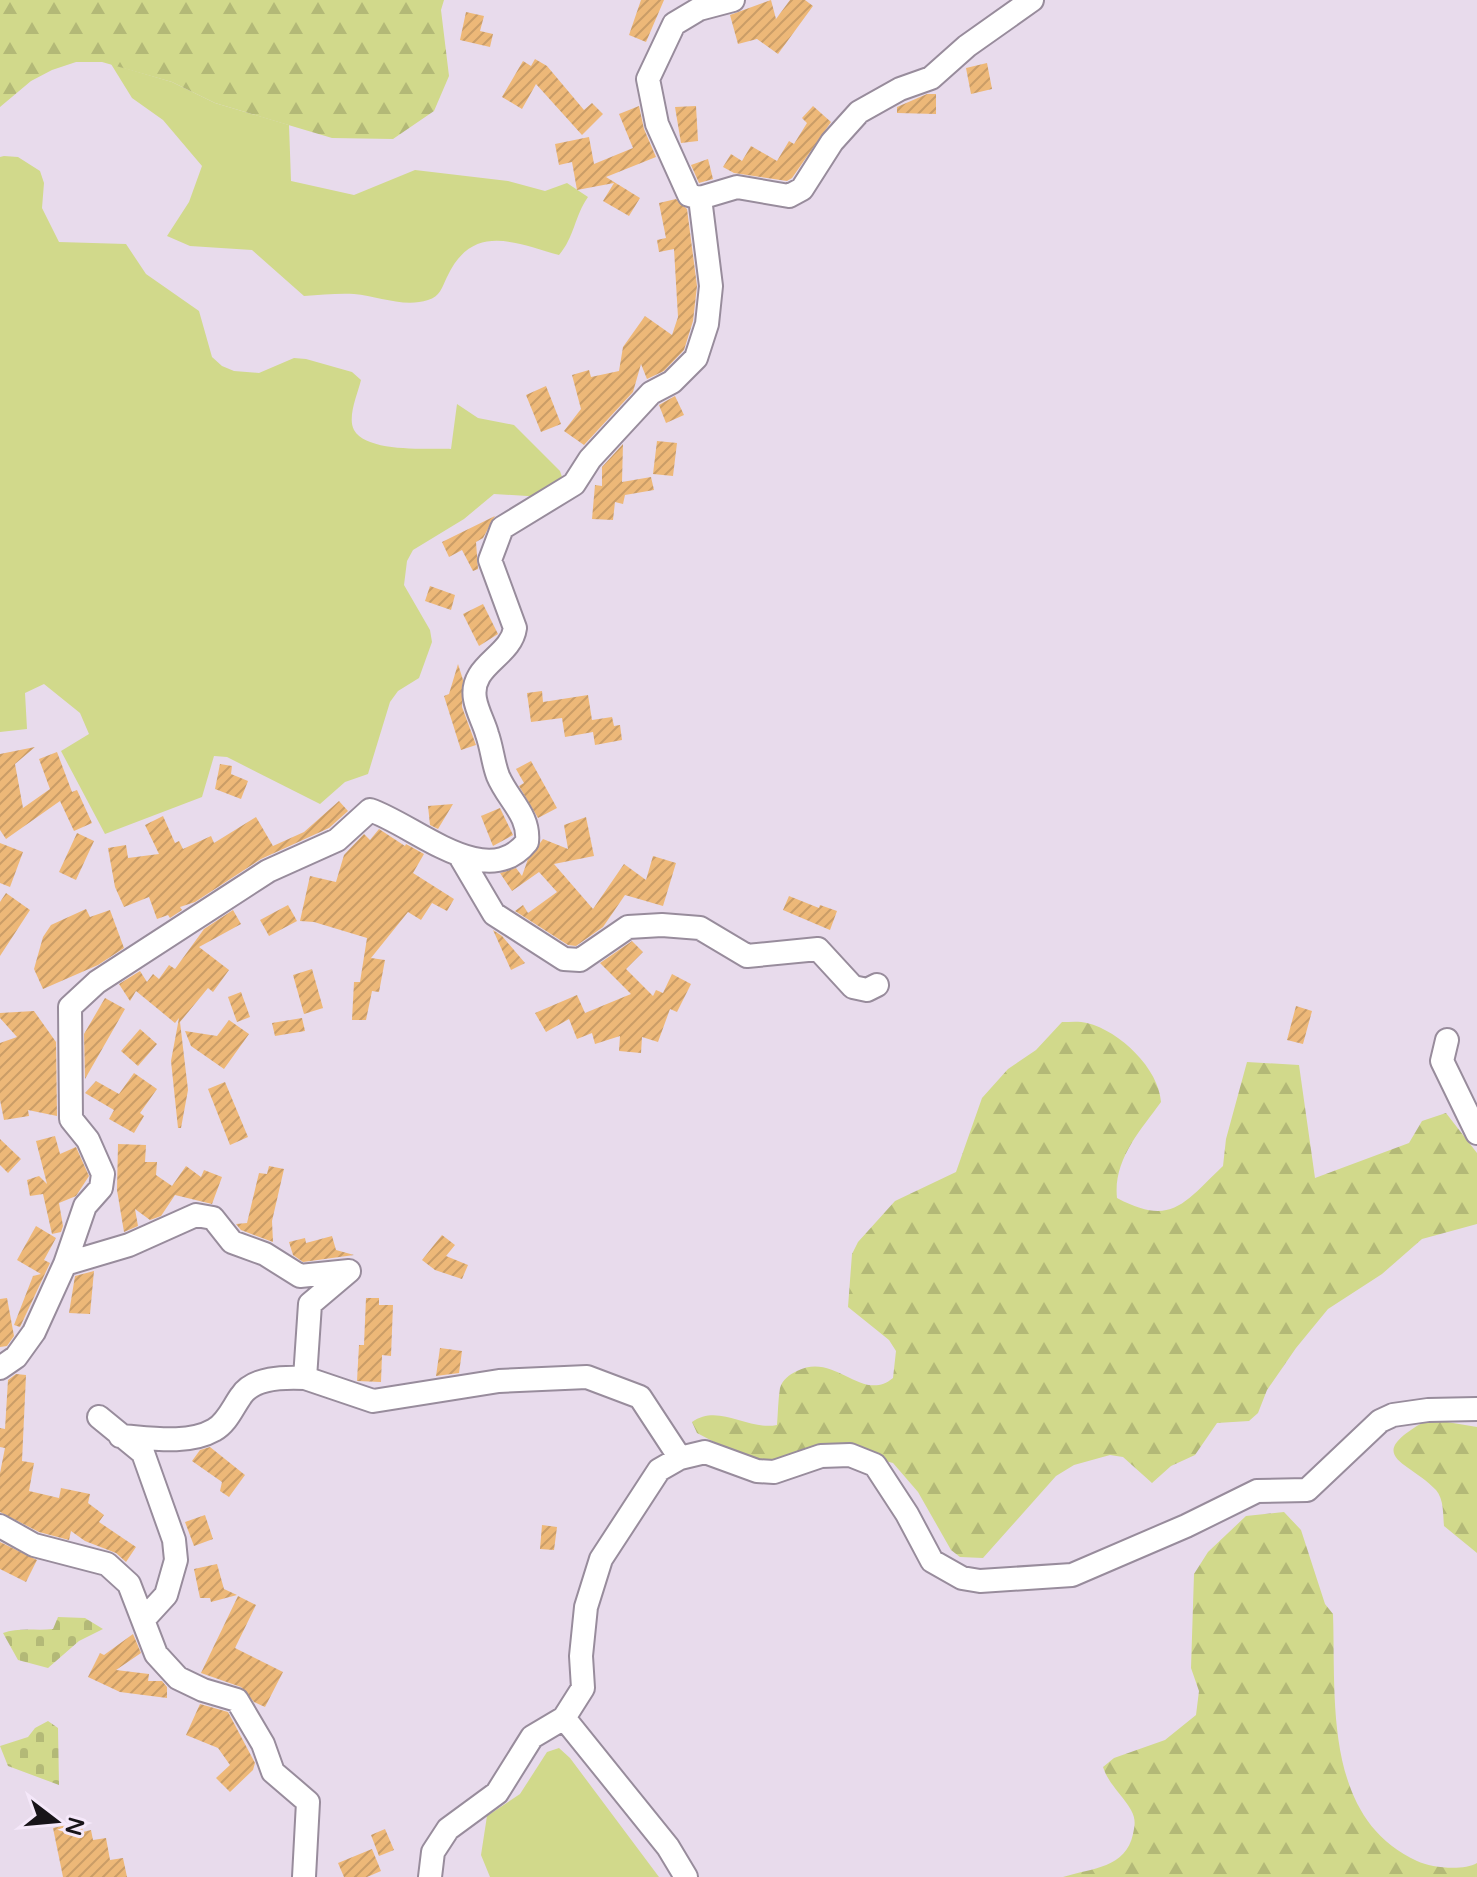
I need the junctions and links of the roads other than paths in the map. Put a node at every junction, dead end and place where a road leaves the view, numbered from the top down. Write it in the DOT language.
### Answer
graph roads {
  1 [pos="733,0"];
  2 [pos="1032,0"];
  3 [pos="697,5"];
  4 [pos="700,198"];
  5 [pos="461,858"];
  6 [pos="877,985"];
  7 [pos="1447,1040"];
  8 [pos="1477,1133"];
  9 [pos="65,1264"];
  10 [pos="0,1368"];
  11 [pos="305,1378"];
  12 [pos="1477,1409"];
  13 [pos="99,1417"];
  14 [pos="120,1436"];
  15 [pos="680,1458"];
  16 [pos="0,1526"];
  17 [pos="144,1619"];
  18 [pos="564,1718"];
  19 [pos="304,1877"];
  20 [pos="430,1877"];
  21 [pos="686,1877"];
  1 -- 3 [label="street"];
  2 -- 4 [label="street"];
  3 -- 4 [label="street"];
  4 -- 5 [label="street"];
  5 -- 6 [label="street"];
  5 -- 9 [label="street"];
  7 -- 8 [label="street"];
  9 -- 10 [label="street"];
  9 -- 11 [label="street"];
  11 -- 14 [label="street"];
  11 -- 15 [label="street"];
  12 -- 15 [label="street"];
  13 -- 14 [label="street"];
  14 -- 17 [label="street"];
  15 -- 18 [label="street"];
  16 -- 17 [label="street"];
  17 -- 19 [label="street"];
  18 -- 20 [label="street"];
  18 -- 21 [label="street"];
}
